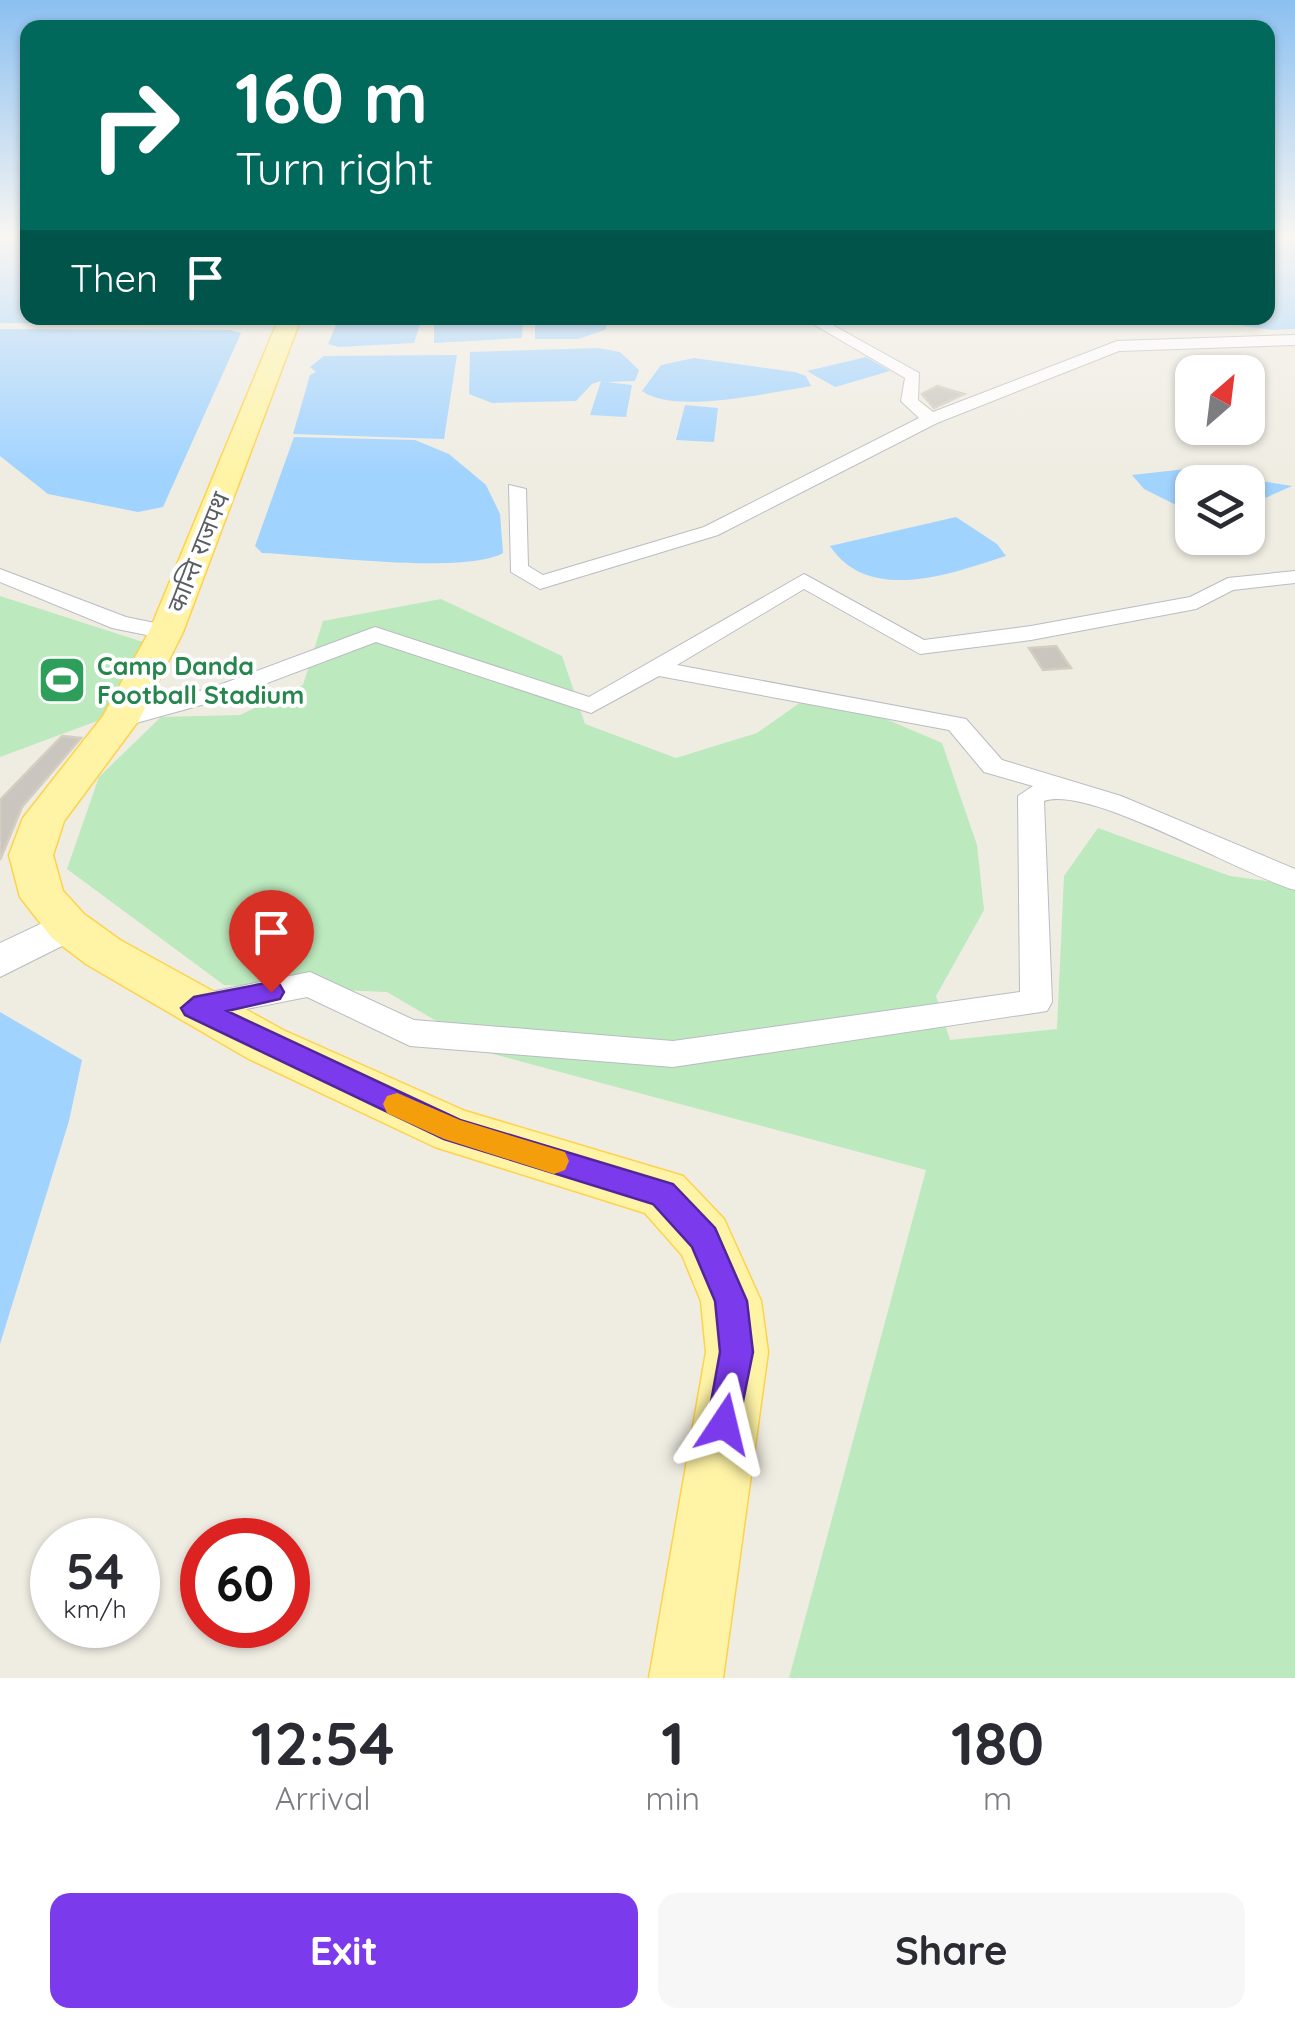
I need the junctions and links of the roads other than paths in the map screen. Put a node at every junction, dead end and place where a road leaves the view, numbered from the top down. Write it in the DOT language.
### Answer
graph roads {
  1 [pos="287,325"];
  2 [pos="822,325"];
  3 [pos="1295,340"];
  4 [pos="931,419"];
  5 [pos="516,489"];
  6 [pos="0,575"];
  7 [pos="1295,577"];
  8 [pos="166,632"];
  9 [pos="654,668"];
  10 [pos="120,720"];
  11 [pos="1061,786"];
  12 [pos="1295,880"];
  13 [pos="68,926"];
  14 [pos="1,961"];
  15 [pos="194,1008"];
  16 [pos="686,1678"];
  1 -- 8 [label="main road, कान्ति राजपथ"];
  2 -- 4 [label="street"];
  3 -- 4 [label="street"];
  4 -- 5 [label="street"];
  6 -- 8 [label="street"];
  7 -- 9 [label="street"];
  8 -- 10 [label="main road, कान्ति राजपथ"];
  9 -- 10 [label="street"];
  9 -- 11 [label="street"];
  10 -- 13 [label="main road, कान्ति राजपथ"];
  11 -- 12 [label="street"];
  11 -- 15 [label="street"];
  13 -- 14 [label="main road"];
  13 -- 15 [label="main road"];
  15 -- 16 [label="main road"];
}
